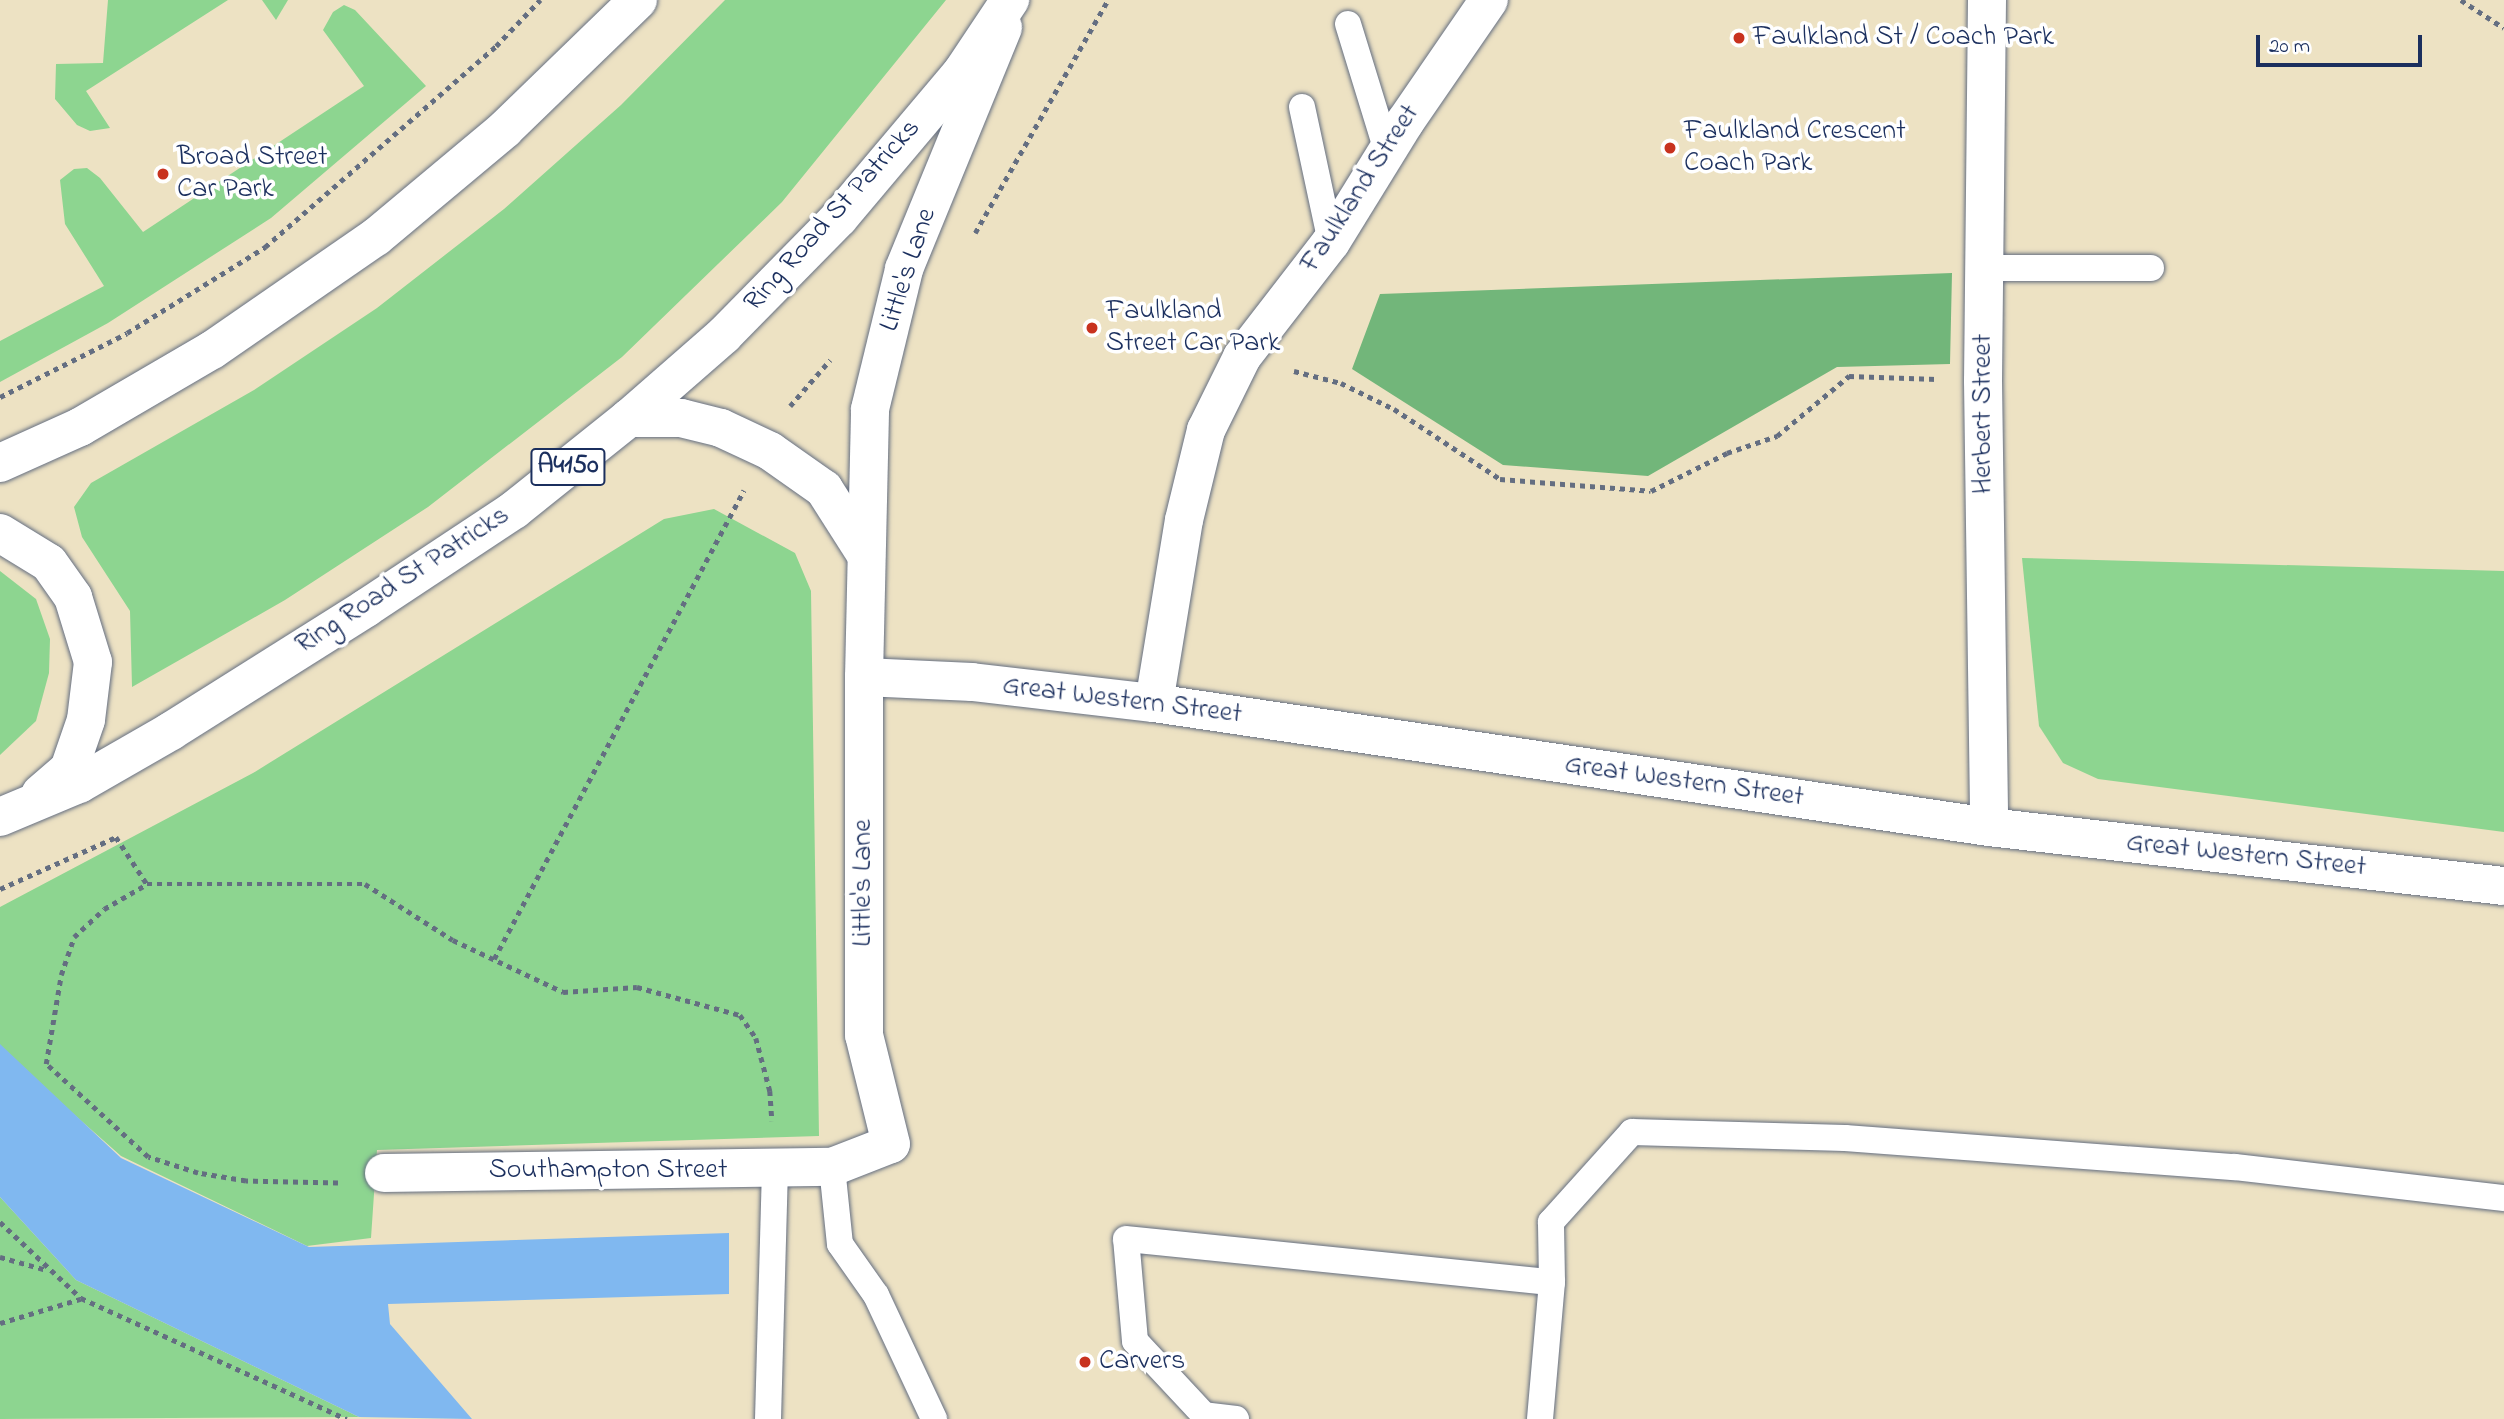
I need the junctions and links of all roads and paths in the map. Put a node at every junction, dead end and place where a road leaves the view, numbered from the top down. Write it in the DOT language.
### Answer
graph roads {
  1 [pos="540,0"];
  2 [pos="638,0"];
  3 [pos="1012,0"];
  4 [pos="1108,0"];
  5 [pos="1489,0"];
  6 [pos="1987,0"];
  7 [pos="2461,0"];
  8 [pos="1348,23"];
  9 [pos="2504,28"];
  10 [pos="1302,107"];
  11 [pos="1387,151"];
  12 [pos="972,238"];
  13 [pos="1331,242"];
  14 [pos="1984,268"];
  15 [pos="2151,268"];
  16 [pos="840,350"];
  17 [pos="1242,357"];
  18 [pos="1983,381"];
  19 [pos="0,397"];
  20 [pos="629,418"];
  21 [pos="762,447"];
  22 [pos="0,463"];
  23 [pos="0,533"];
  24 [pos="866,555"];
  25 [pos="863,677"];
  26 [pos="1154,703"];
  27 [pos="11,814"];
  28 [pos="1989,827"];
  29 [pos="148,884"];
  30 [pos="2504,886"];
  31 [pos="0,889"];
  32 [pos="495,959"];
  33 [pos="832,1167"];
  34 [pos="775,1170"];
  35 [pos="384,1173"];
  36 [pos="2504,1198"];
  37 [pos="0,1222"];
  38 [pos="0,1257"];
  39 [pos="48,1270"];
  40 [pos="1552,1282"];
  41 [pos="81,1298"];
  42 [pos="0,1322"];
  43 [pos="347,1419"];
  44 [pos="768,1419"];
  45 [pos="934,1419"];
  46 [pos="1236,1419"];
  47 [pos="1540,1419"];
  1 -- 19 [label="path"];
  2 -- 22 [label="main road"];
  3 -- 20 [label="main road, Ring Road St Patricks / A4150"];
  3 -- 24 [label="main road, Little's Lane"];
  4 -- 12 [label="path"];
  5 -- 11 [label="main road, Faulkland Street"];
  6 -- 14 [label="main road, Herbert Street"];
  7 -- 9 [label="path"];
  8 -- 11 [label="lane"];
  10 -- 13 [label="lane"];
  11 -- 13 [label="main road, Faulkland Street"];
  13 -- 17 [label="main road, Faulkland Street"];
  14 -- 15 [label="lane"];
  14 -- 18 [label="main road, Herbert Street"];
  16 -- 21 [label="path"];
  17 -- 18 [label="path"];
  17 -- 26 [label="main road, Faulkland Street"];
  18 -- 28 [label="main road, Herbert Street"];
  20 -- 21 [label="main road"];
  20 -- 27 [label="main road, Ring Road St Patricks / A4150"];
  21 -- 24 [label="main road"];
  21 -- 32 [label="path"];
  23 -- 27 [label="main road"];
  24 -- 25 [label="main road, Little's Lane"];
  25 -- 26 [label="main road, Great Western Street"];
  25 -- 33 [label="main road, Little's Lane"];
  26 -- 28 [label="main road, Great Western Street"];
  28 -- 30 [label="main road, Great Western Street"];
  29 -- 31 [label="path"];
  29 -- 32 [label="path"];
  29 -- 35 [label="path"];
  32 -- 34 [label="path"];
  33 -- 34 [label="main road, Southampton Street"];
  33 -- 45 [label="lane"];
  34 -- 35 [label="main road, Southampton Street"];
  34 -- 44 [label="lane"];
  36 -- 40 [label="lane"];
  37 -- 39 [label="path"];
  38 -- 39 [label="path"];
  39 -- 41 [label="path"];
  40 -- 46 [label="lane"];
  40 -- 47 [label="lane"];
  41 -- 42 [label="path"];
  41 -- 43 [label="path"];
}
